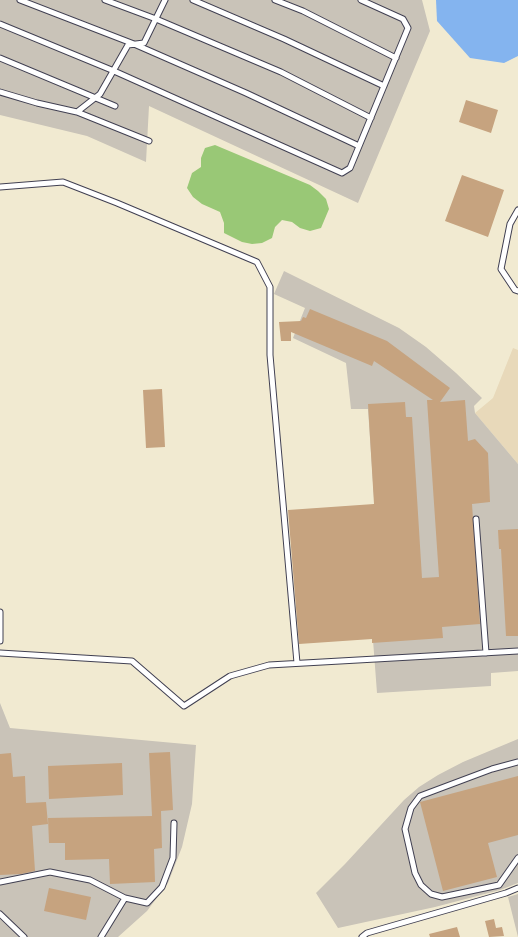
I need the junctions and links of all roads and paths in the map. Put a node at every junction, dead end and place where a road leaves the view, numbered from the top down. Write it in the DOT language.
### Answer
graph roads {
  1 [pos="20,0"];
  2 [pos="105,0"];
  3 [pos="165,0"];
  4 [pos="193,0"];
  5 [pos="275,0"];
  6 [pos="361,0"];
  7 [pos="156,19"];
  8 [pos="0,24"];
  9 [pos="134,44"];
  10 [pos="0,58"];
  11 [pos="396,58"];
  12 [pos="114,70"];
  13 [pos="384,86"];
  14 [pos="0,92"];
  15 [pos="96,98"];
  16 [pos="115,106"];
  17 [pos="77,112"];
  18 [pos="371,118"];
  19 [pos="149,141"];
  20 [pos="359,146"];
  21 [pos="0,187"];
  22 [pos="518,210"];
  23 [pos="518,291"];
  24 [pos="476,519"];
  25 [pos="0,612"];
  26 [pos="0,619"];
  27 [pos="0,641"];
  28 [pos="518,651"];
  29 [pos="0,653"];
  30 [pos="486,653"];
  31 [pos="297,664"];
  32 [pos="518,762"];
  33 [pos="174,823"];
  34 [pos="518,858"];
  35 [pos="0,882"];
  36 [pos="518,888"];
  37 [pos="125,898"];
  38 [pos="0,914"];
  39 [pos="24,937"];
  40 [pos="101,937"];
  41 [pos="362,937"];
  1 -- 9 [label="lane"];
  2 -- 7 [label="lane"];
  3 -- 7 [label="lane"];
  4 -- 13 [label="lane"];
  5 -- 11 [label="lane"];
  6 -- 11 [label="lane"];
  7 -- 9 [label="lane"];
  7 -- 18 [label="lane"];
  8 -- 12 [label="lane"];
  9 -- 12 [label="lane"];
  9 -- 20 [label="lane"];
  10 -- 15 [label="lane"];
  11 -- 13 [label="lane"];
  12 -- 15 [label="lane"];
  12 -- 20 [label="lane"];
  13 -- 18 [label="lane"];
  14 -- 17 [label="lane"];
  15 -- 16 [label="lane"];
  15 -- 17 [label="lane"];
  17 -- 19 [label="lane"];
  18 -- 20 [label="lane"];
  21 -- 31 [label="lane"];
  22 -- 23 [label="lane"];
  24 -- 30 [label="lane"];
  25 -- 26 [label="lane"];
  26 -- 27 [label="lane"];
  28 -- 30 [label="lane"];
  29 -- 31 [label="lane"];
  30 -- 31 [label="lane"];
  32 -- 34 [label="lane"];
  33 -- 37 [label="lane"];
  35 -- 37 [label="lane"];
  36 -- 41 [label="lane"];
  37 -- 40 [label="lane"];
  38 -- 39 [label="lane"];
}
